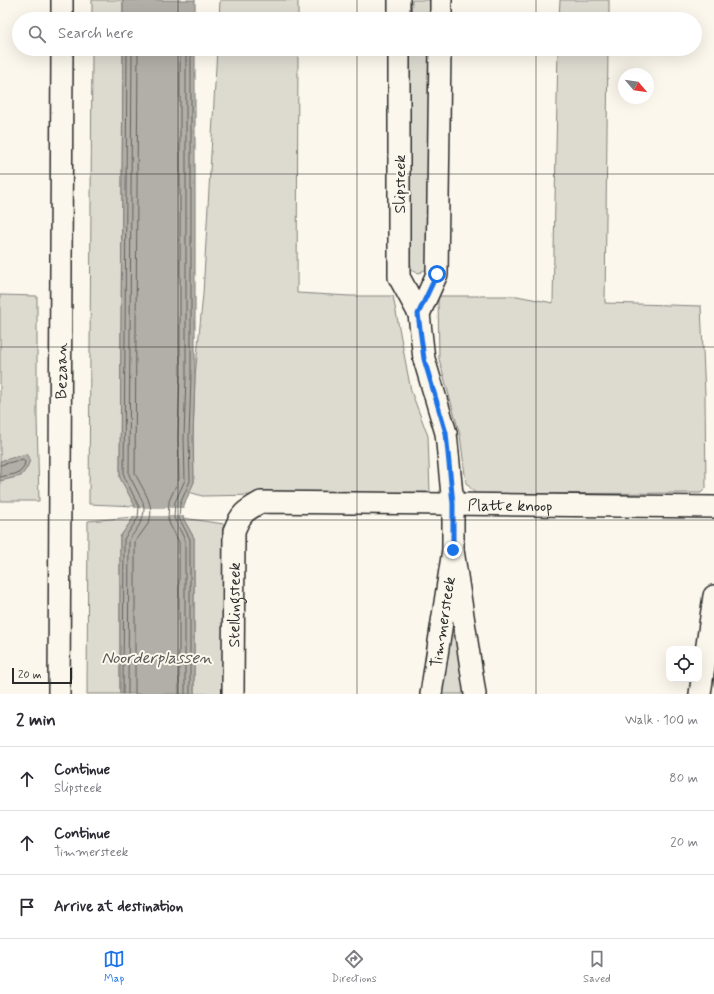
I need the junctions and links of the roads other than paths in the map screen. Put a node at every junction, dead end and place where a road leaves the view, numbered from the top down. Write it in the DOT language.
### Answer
graph roads {
  1 [pos="62,0"];
  2 [pos="399,0"];
  3 [pos="441,0"];
  4 [pos="62,12"];
  5 [pos="399,12"];
  6 [pos="441,12"];
  7 [pos="62,56"];
  8 [pos="399,56"];
  9 [pos="440,56"];
  10 [pos="418,314"];
  11 [pos="453,504"];
  12 [pos="714,507"];
  13 [pos="240,517"];
  14 [pos="453,550"];
  15 [pos="714,596"];
  16 [pos="60,694"];
  17 [pos="233,694"];
  18 [pos="431,694"];
  19 [pos="475,694"];
  20 [pos="700,694"];
  1 -- 4 [label="street"];
  2 -- 5 [label="street"];
  3 -- 6 [label="street"];
  7 -- 16 [label="street, Bezaan"];
  8 -- 10 [label="street, Slipsteek"];
  9 -- 10 [label="street"];
  10 -- 11 [label="street, Slipsteek"];
  11 -- 12 [label="street, Platte knoop"];
  11 -- 13 [label="street, Platte knoop"];
  11 -- 14 [label="street, Timmersteek"];
  13 -- 17 [label="street, Stellingsteek"];
  14 -- 18 [label="street, Timmersteek"];
  14 -- 19 [label="street, Timmersteek"];
  15 -- 20 [label="street"];
}
